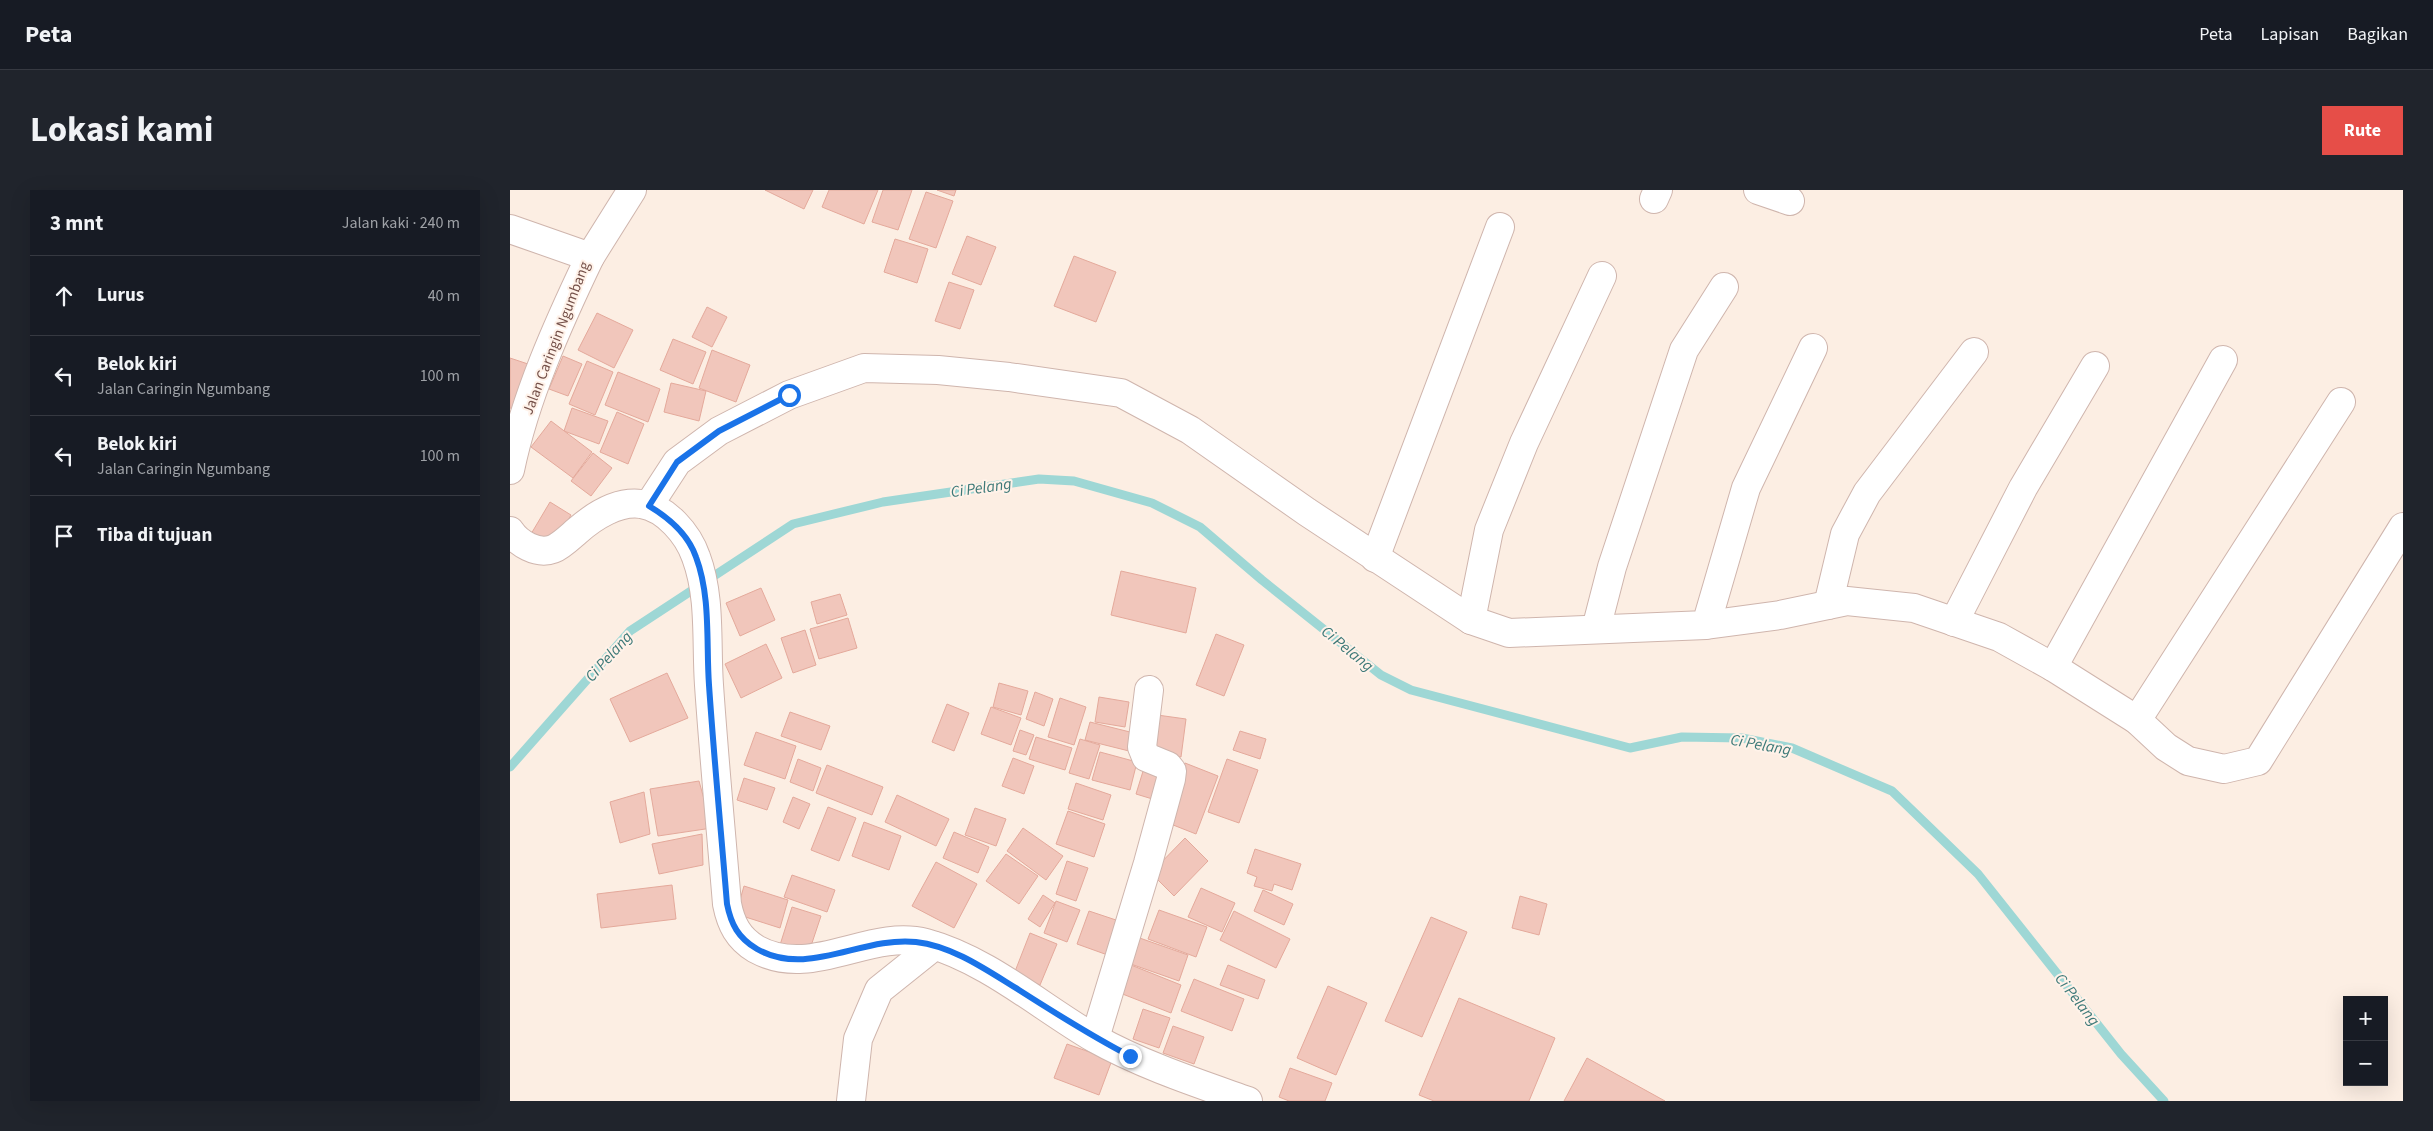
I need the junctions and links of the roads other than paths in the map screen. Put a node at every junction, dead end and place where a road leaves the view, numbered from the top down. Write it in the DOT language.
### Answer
graph roads {
  1 [pos="632,190"];
  2 [pos="1758,190"];
  3 [pos="1790,201"];
  4 [pos="1500,226"];
  5 [pos="510,228"];
  6 [pos="590,257"];
  7 [pos="1602,276"];
  8 [pos="1724,287"];
  9 [pos="1812,348"];
  10 [pos="1974,352"];
  11 [pos="2223,360"];
  12 [pos="2095,366"];
  13 [pos="2341,402"];
  14 [pos="510,470"];
  15 [pos="649,506"];
  16 [pos="2403,527"];
  17 [pos="510,531"];
  18 [pos="1375,558"];
  19 [pos="1828,605"];
  20 [pos="1471,620"];
  21 [pos="1954,622"];
  22 [pos="1706,625"];
  23 [pos="1596,629"];
  24 [pos="2053,667"];
  25 [pos="1149,690"];
  26 [pos="2137,720"];
  27 [pos="934,946"];
  28 [pos="1095,1038"];
  29 [pos="850,1101"];
  30 [pos="1248,1101"];
  1 -- 6 [label="street"];
  2 -- 3 [label="street"];
  4 -- 18 [label="street"];
  5 -- 6 [label="street, Jalan Caringin Ngumbang"];
  6 -- 14 [label="street, Jalan Caringin Ngumbang"];
  7 -- 20 [label="street"];
  8 -- 23 [label="street"];
  9 -- 22 [label="street"];
  10 -- 19 [label="street"];
  11 -- 24 [label="street"];
  12 -- 21 [label="street"];
  13 -- 26 [label="street"];
  15 -- 17 [label="street"];
  15 -- 18 [label="street"];
  15 -- 27 [label="street"];
  16 -- 26 [label="street"];
  18 -- 20 [label="street"];
  19 -- 21 [label="street"];
  19 -- 22 [label="street"];
  20 -- 23 [label="street"];
  21 -- 24 [label="street"];
  22 -- 23 [label="street"];
  24 -- 26 [label="street"];
  25 -- 28 [label="street"];
  27 -- 28 [label="street"];
  27 -- 29 [label="street"];
  28 -- 30 [label="street"];
}
